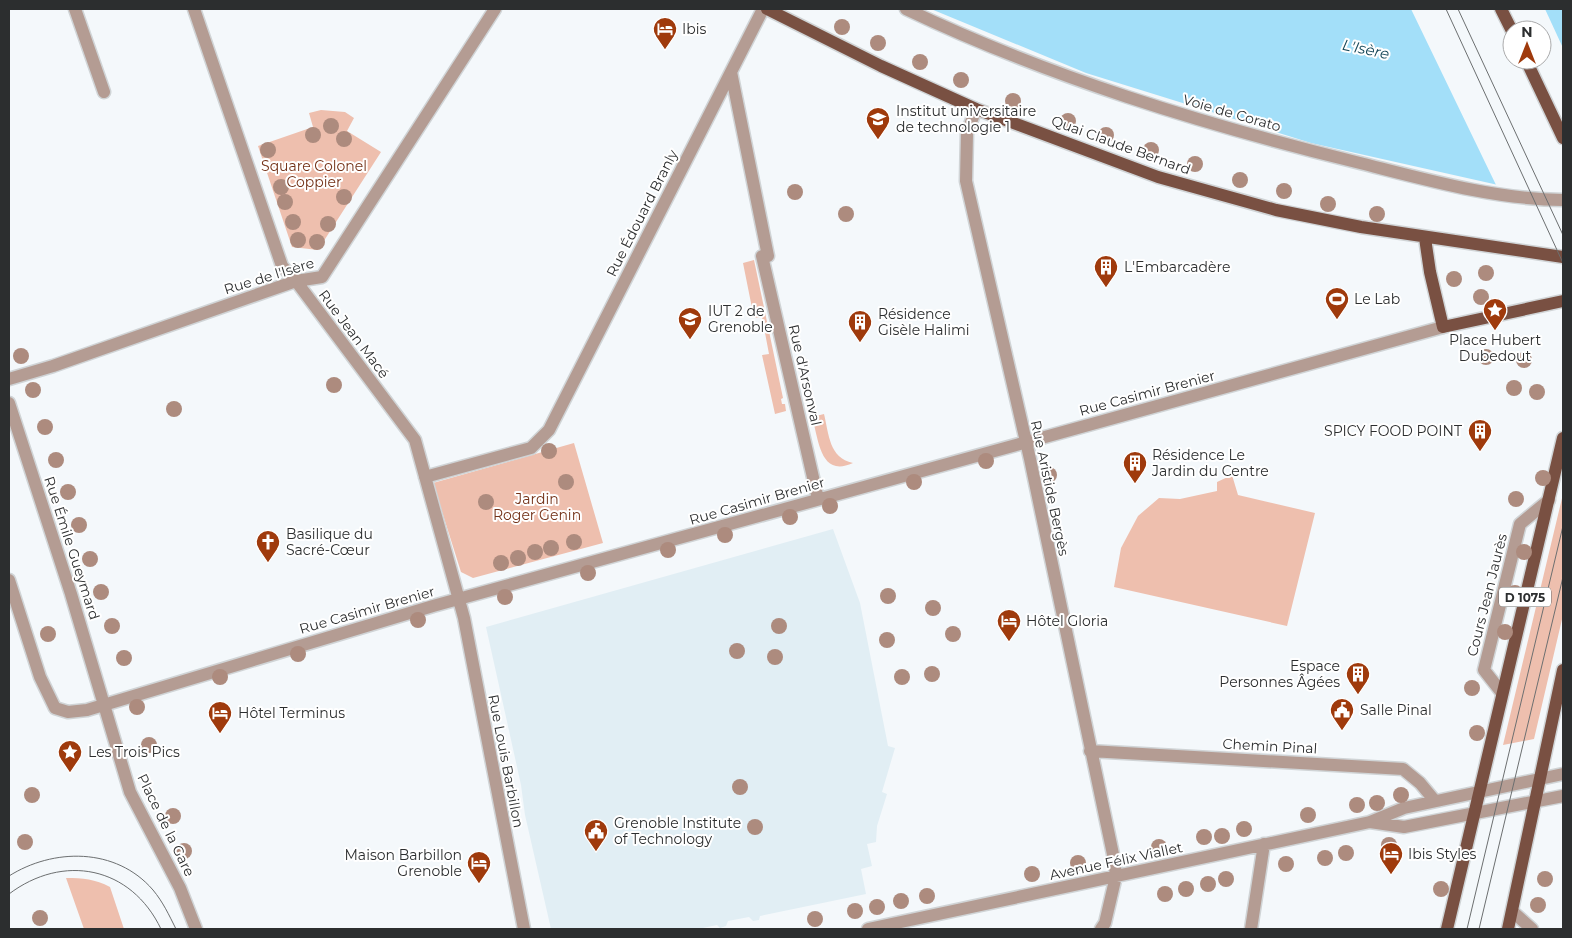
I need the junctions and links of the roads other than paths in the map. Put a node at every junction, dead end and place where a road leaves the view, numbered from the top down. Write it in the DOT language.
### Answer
graph roads {
  1 [pos="75,9"];
  2 [pos="194,9"];
  3 [pos="495,9"];
  4 [pos="762,9"];
  5 [pos="768,9"];
  6 [pos="906,9"];
  7 [pos="1531,70"];
  8 [pos="731,72"];
  9 [pos="104,92"];
  10 [pos="976,109"];
  11 [pos="1563,138"];
  12 [pos="1563,200"];
  13 [pos="1425,238"];
  14 [pos="1563,257"];
  15 [pos="296,281"];
  16 [pos="1563,301"];
  17 [pos="1443,327"];
  18 [pos="9,379"];
  19 [pos="9,403"];
  20 [pos="1563,438"];
  21 [pos="1025,442"];
  22 [pos="425,477"];
  23 [pos="818,499"];
  24 [pos="1549,500"];
  25 [pos="9,580"];
  26 [pos="458,599"];
  27 [pos="1563,670"];
  28 [pos="1561,684"];
  29 [pos="1502,693"];
  30 [pos="104,704"];
  31 [pos="1090,751"];
  32 [pos="1563,774"];
  33 [pos="1538,780"];
  34 [pos="1480,790"];
  35 [pos="1563,796"];
  36 [pos="1435,801"];
  37 [pos="1534,802"];
  38 [pos="1474,814"];
  39 [pos="1370,822"];
  40 [pos="1264,844"];
  41 [pos="1116,876"];
  42 [pos="1512,912"];
  43 [pos="196,929"];
  44 [pos="524,929"];
  45 [pos="868,929"];
  46 [pos="1101,929"];
  47 [pos="1251,929"];
  48 [pos="1447,929"];
  49 [pos="1508,929"];
  50 [pos="1532,929"];
  1 -- 9 [label="street"];
  2 -- 15 [label="street, Rue Jean Macé"];
  3 -- 15 [label="street, Rue de l'Isère"];
  4 -- 8 [label="street, Rue Édouard Branly"];
  5 -- 10 [label="main road, Quai Claude Bernard"];
  6 -- 12 [label="street, Voie de Corato"];
  7 -- 11 [label="main road"];
  8 -- 22 [label="street, Rue Édouard Branly"];
  8 -- 23 [label="street, Rue d'Arsonval"];
  10 -- 13 [label="main road, Quai Claude Bernard"];
  10 -- 21 [label="street, Rue Aristide Bergès"];
  13 -- 14 [label="main road, Quai Claude Bernard"];
  13 -- 17 [label="main road"];
  15 -- 18 [label="street, Rue de l'Isère"];
  15 -- 22 [label="street, Rue Jean Macé"];
  16 -- 17 [label="main road"];
  17 -- 21 [label="street, Rue Casimir Brenier"];
  19 -- 30 [label="street, Rue Émile Gueymard"];
  20 -- 24 [label="main road, D 1075"];
  21 -- 23 [label="street, Rue Casimir Brenier"];
  21 -- 31 [label="street, Rue Aristide Bergès"];
  22 -- 26 [label="street, Rue Jean Macé"];
  23 -- 26 [label="street, Rue Casimir Brenier"];
  24 -- 29 [label="main road, D 1075"];
  24 -- 29 [label="street, Cours Jean Jaurès"];
  25 -- 30 [label="street, Rue Casimir Brenier"];
  26 -- 30 [label="street, Rue Casimir Brenier"];
  26 -- 44 [label="street, Rue Louis Barbillon"];
  27 -- 28 [label="main road"];
  28 -- 33 [label="main road"];
  29 -- 34 [label="main road, D 1075"];
  30 -- 43 [label="street, Place de la Gare"];
  31 -- 36 [label="street, Chemin Pinal"];
  31 -- 41 [label="street, Rue Aristide Bergès"];
  32 -- 33 [label="street, Avenue Félix Viallet"];
  33 -- 34 [label="street, Avenue Félix Viallet"];
  33 -- 37 [label="main road"];
  34 -- 36 [label="street, Avenue Félix Viallet"];
  34 -- 38 [label="main road, D 1075"];
  35 -- 37 [label="street, Avenue Félix Viallet"];
  36 -- 39 [label="street, Avenue Félix Viallet"];
  37 -- 38 [label="street, Avenue Félix Viallet"];
  37 -- 42 [label="main road"];
  38 -- 39 [label="street, Avenue Félix Viallet"];
  38 -- 48 [label="main road, D 1075"];
  39 -- 40 [label="street, Avenue Félix Viallet"];
  40 -- 41 [label="street, Avenue Félix Viallet"];
  40 -- 47 [label="street"];
  41 -- 45 [label="street, Avenue Félix Viallet"];
  41 -- 46 [label="street"];
  42 -- 49 [label="main road"];
  42 -- 50 [label="street"];
}
